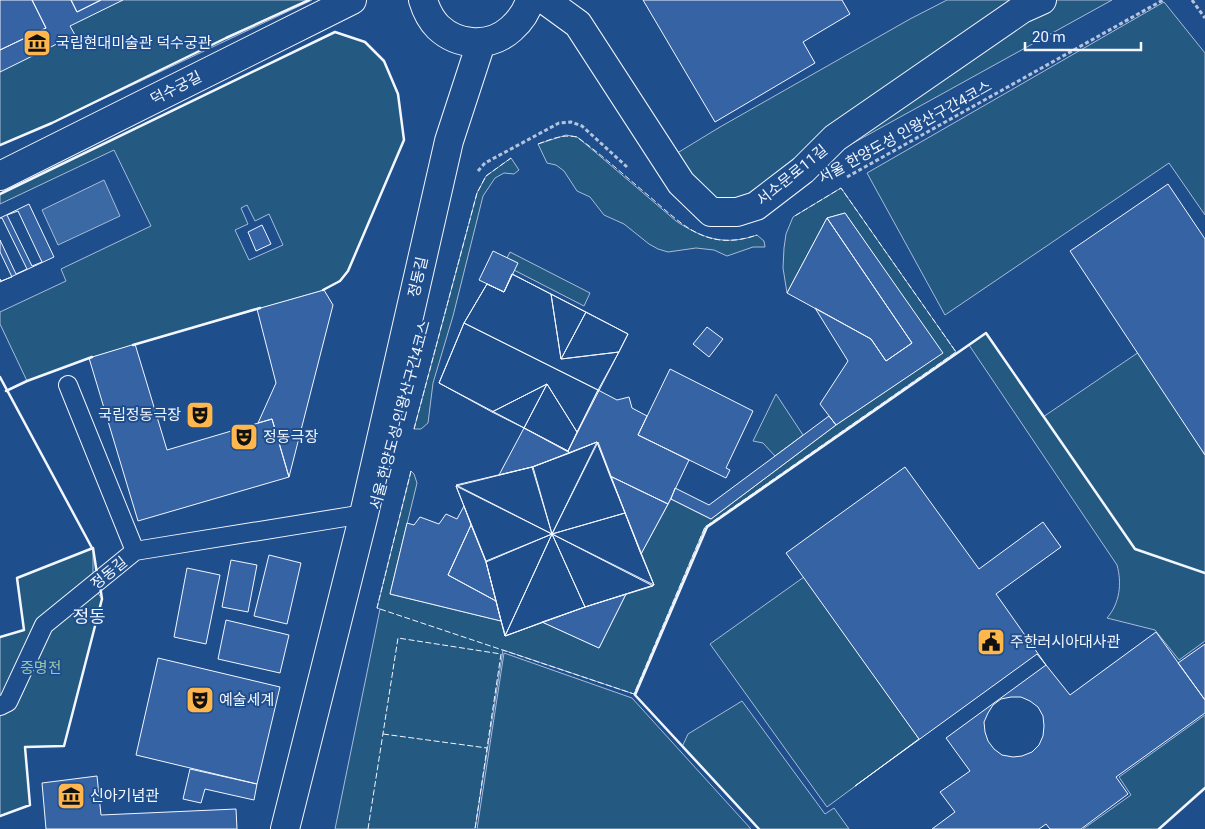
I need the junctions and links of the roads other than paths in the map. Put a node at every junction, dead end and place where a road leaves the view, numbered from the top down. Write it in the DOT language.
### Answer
graph roads {
  1 [pos="352,0"];
  2 [pos="423,0"];
  3 [pos="530,0"];
  4 [pos="545,0"];
  5 [pos="1042,0"];
  6 [pos="481,43"];
  7 [pos="0,176"];
  8 [pos="68,385"];
  9 [pos="364,514"];
  10 [pos="135,551"];
  11 [pos="0,706"];
  12 [pos="285,829"];
  1 -- 7 [label="street, 덕수궁길"];
  2 -- 6 [label="street"];
  3 -- 6 [label="street"];
  4 -- 5 [label="street, 서소문로11길"];
  6 -- 9 [label="street, 정동길"];
  8 -- 10 [label="lane"];
  9 -- 10 [label="lane, 정동길"];
  9 -- 12 [label="street, 정동길"];
  10 -- 11 [label="lane, 정동길"];
}
